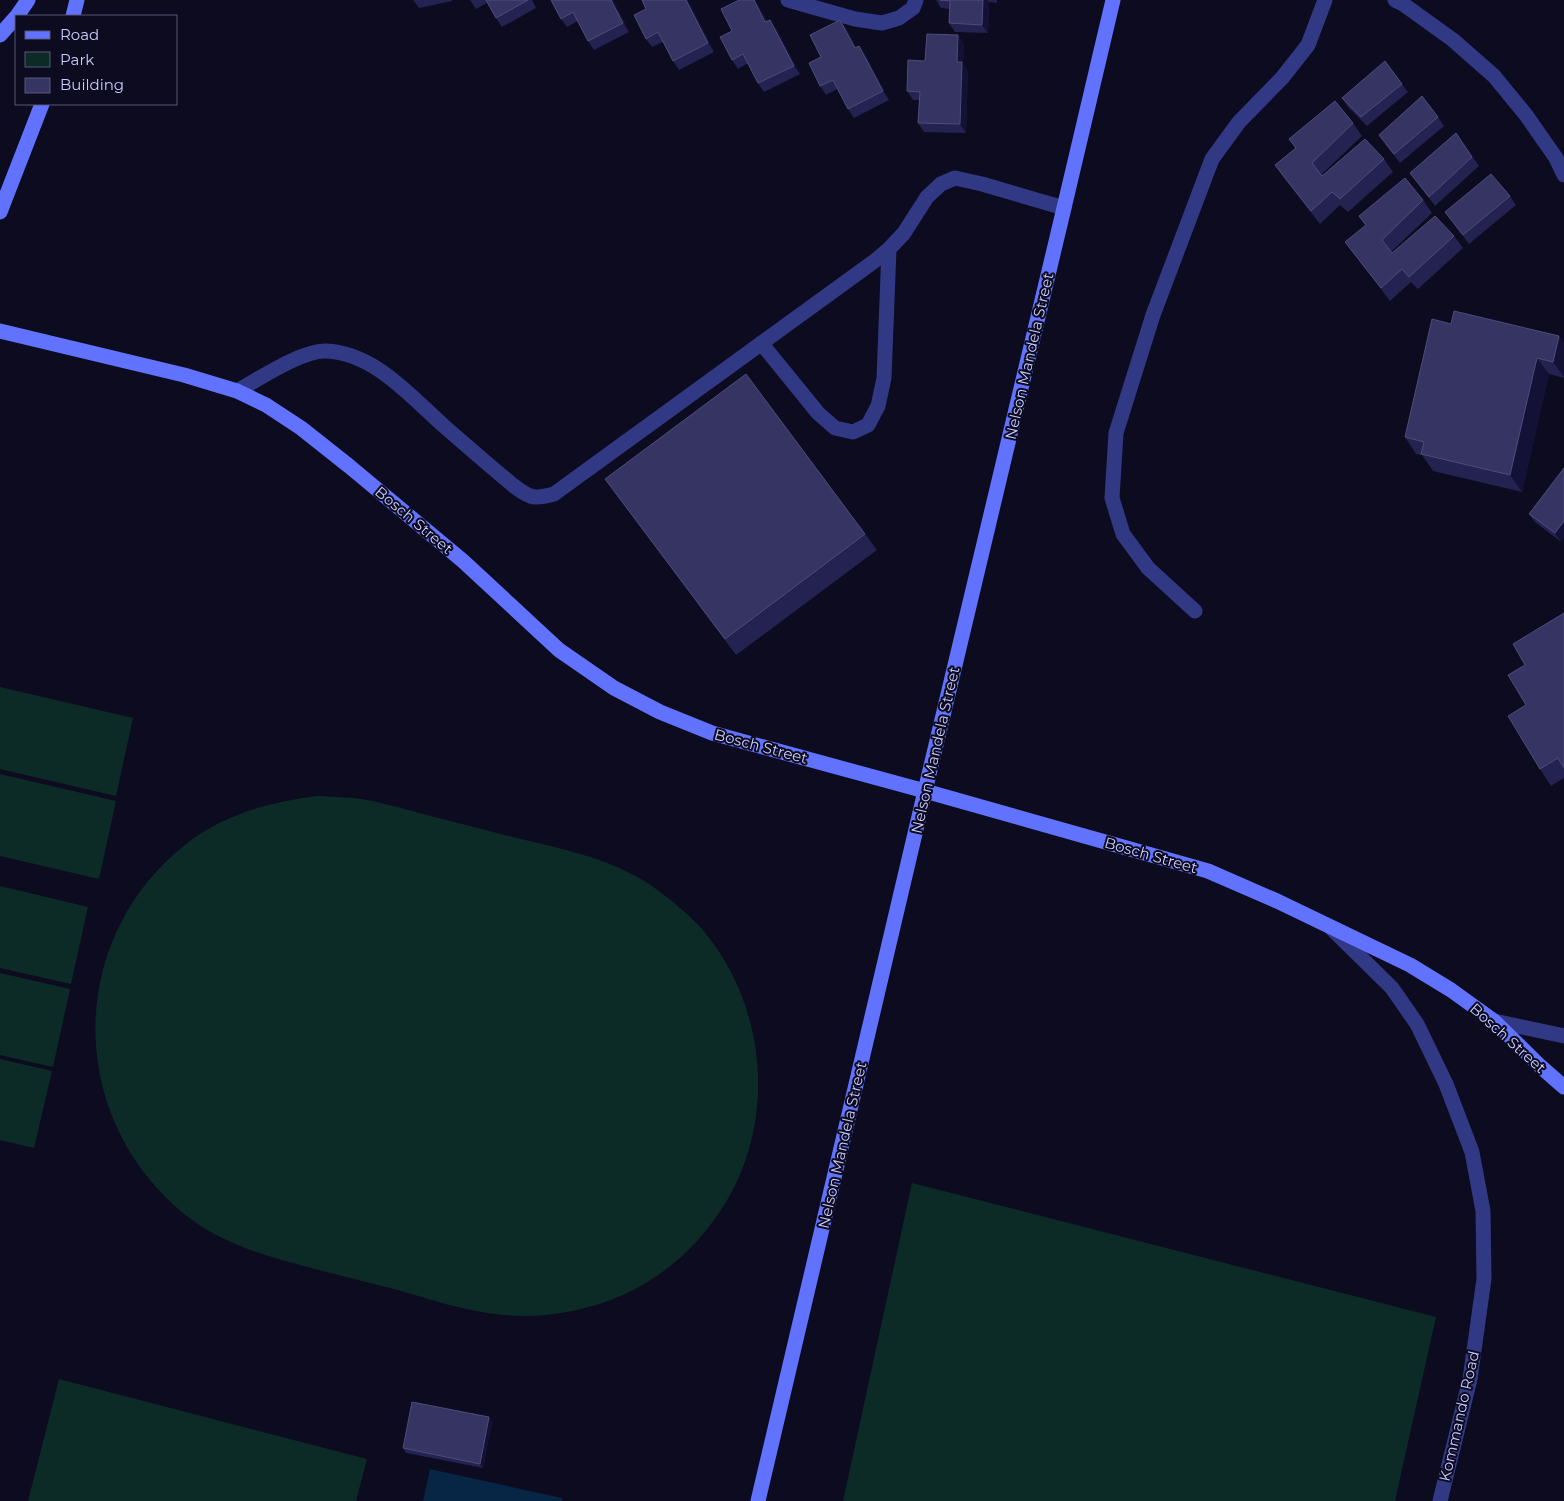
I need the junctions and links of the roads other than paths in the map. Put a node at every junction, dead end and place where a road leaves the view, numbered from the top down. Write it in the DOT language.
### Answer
graph roads {
  1 [pos="28,0"];
  2 [pos="77,0"];
  3 [pos="788,0"];
  4 [pos="916,0"];
  5 [pos="1113,0"];
  6 [pos="1325,0"];
  7 [pos="1395,0"];
  8 [pos="18,15"];
  9 [pos="73,15"];
  10 [pos="15,19"];
  11 [pos="0,35"];
  12 [pos="42,105"];
  13 [pos="1564,175"];
  14 [pos="1064,208"];
  15 [pos="0,212"];
  16 [pos="889,249"];
  17 [pos="0,331"];
  18 [pos="761,343"];
  19 [pos="237,390"];
  20 [pos="1195,611"];
  21 [pos="925,791"];
  22 [pos="1330,927"];
  23 [pos="1494,1021"];
  24 [pos="1564,1036"];
  25 [pos="1564,1087"];
  26 [pos="758,1501"];
  27 [pos="1440,1501"];
  1 -- 8 [label="street"];
  2 -- 9 [label="street"];
  3 -- 4 [label="street"];
  5 -- 14 [label="street, Nelson Mandela Street"];
  6 -- 20 [label="street"];
  7 -- 13 [label="street"];
  10 -- 11 [label="street"];
  12 -- 15 [label="street"];
  14 -- 16 [label="street"];
  14 -- 21 [label="street, Nelson Mandela Street"];
  16 -- 18 [label="street"];
  16 -- 18 [label="street"];
  17 -- 19 [label="street, Bosch Street"];
  18 -- 19 [label="street"];
  19 -- 21 [label="street, Bosch Street"];
  21 -- 22 [label="street, Bosch Street"];
  21 -- 26 [label="street, Nelson Mandela Street"];
  22 -- 23 [label="street, Bosch Street"];
  22 -- 27 [label="street, Kommando Road"];
  23 -- 24 [label="street"];
  23 -- 25 [label="street, Bosch Street"];
}
